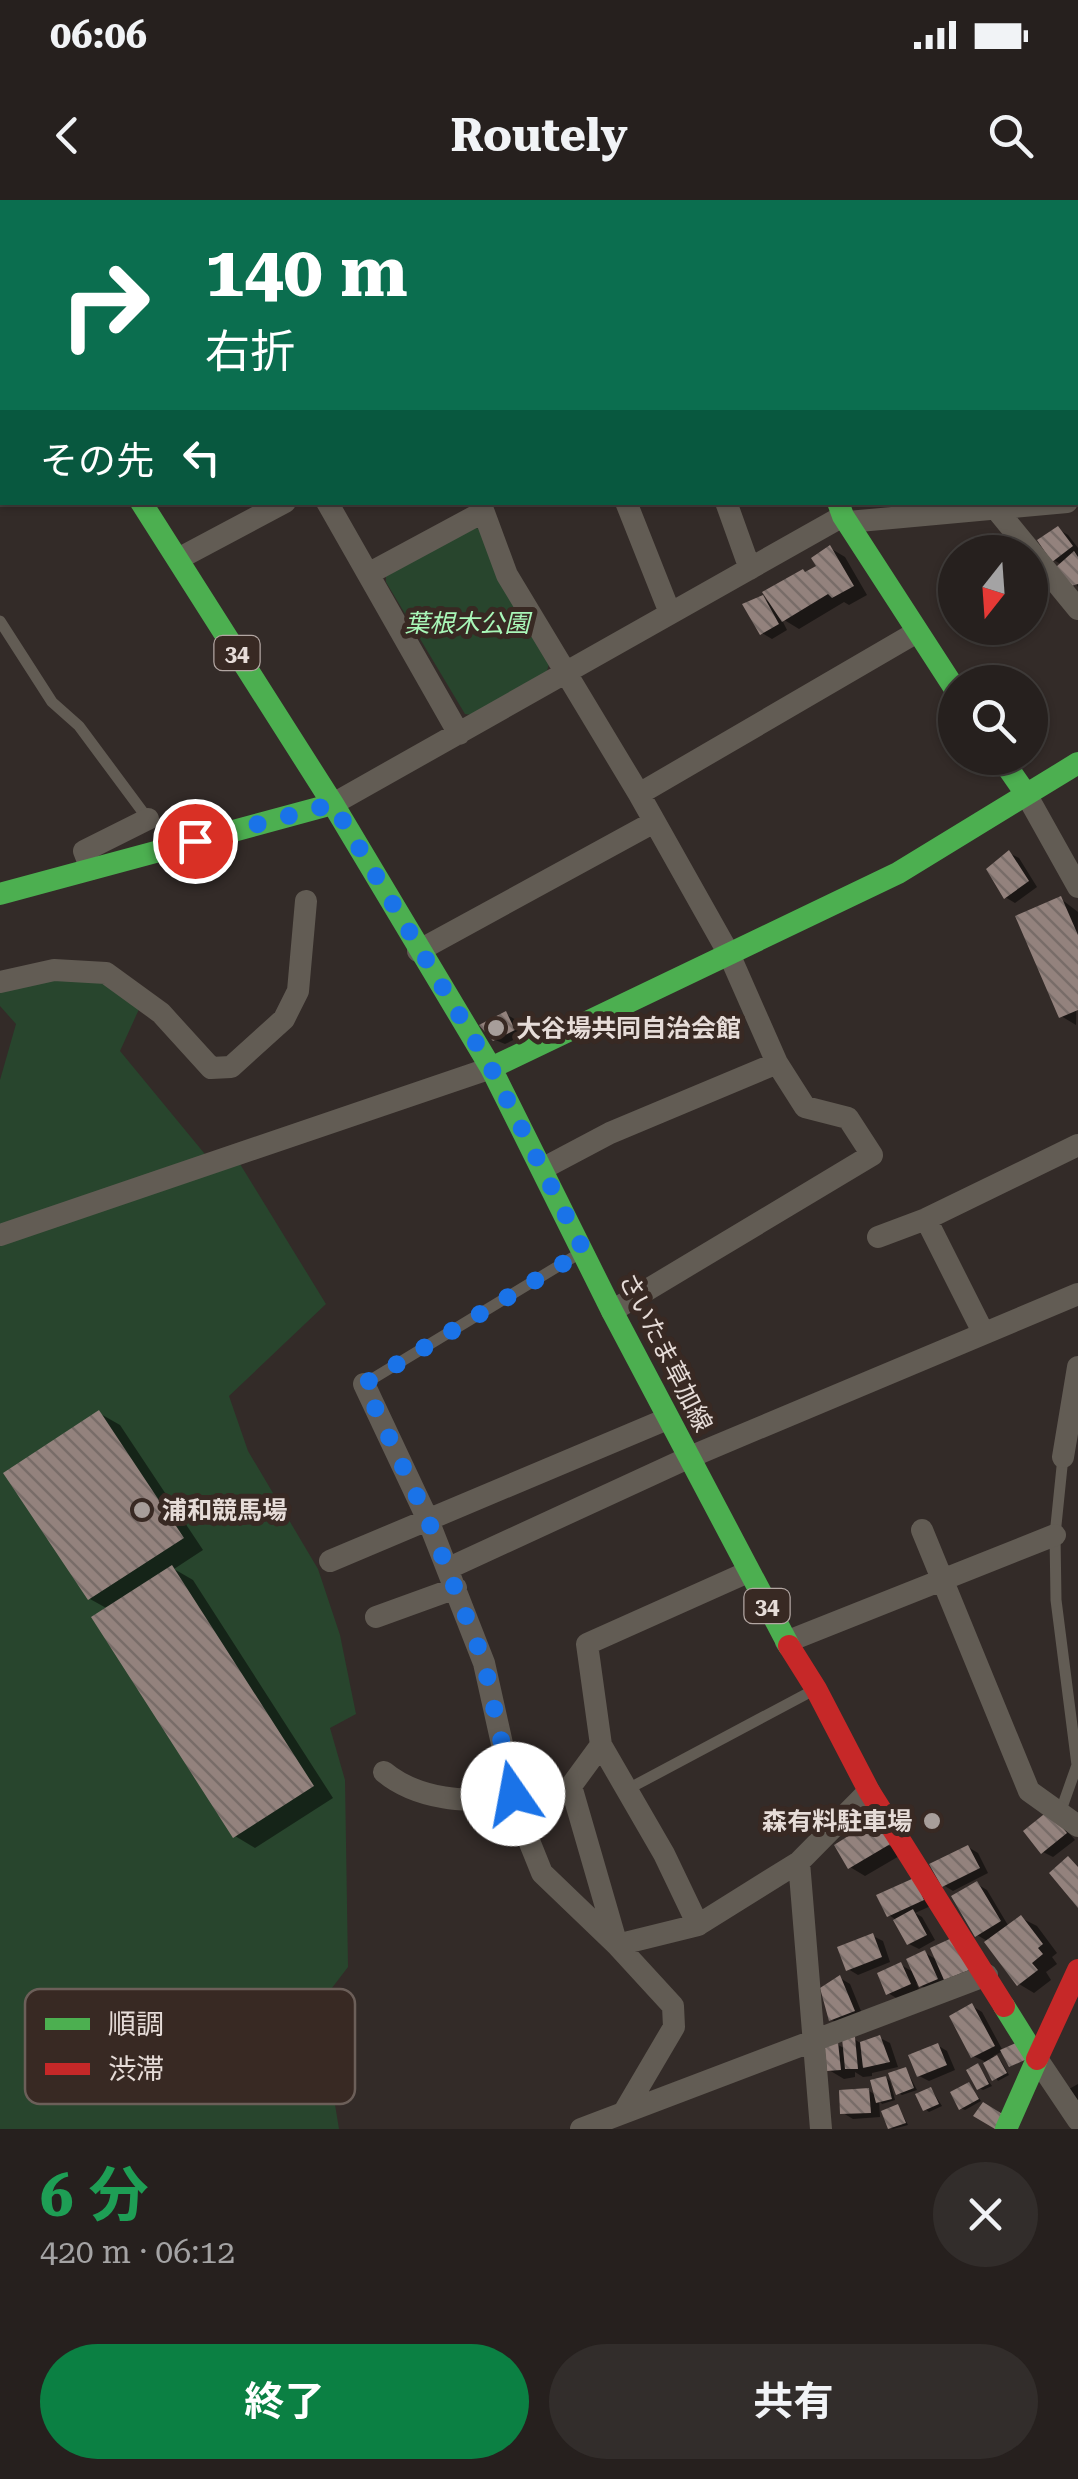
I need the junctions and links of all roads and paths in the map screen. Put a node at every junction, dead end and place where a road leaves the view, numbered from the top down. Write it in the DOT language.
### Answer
graph roads {
  1 [pos="143,505"];
  2 [pos="279,505"];
  3 [pos="329,505"];
  4 [pos="627,505"];
  5 [pos="727,505"];
  6 [pos="1037,505"];
  7 [pos="482,507"];
  8 [pos="996,509"];
  9 [pos="843,514"];
  10 [pos="178,558"];
  11 [pos="750,569"];
  12 [pos="368,574"];
  13 [pos="1078,609"];
  14 [pos="670,614"];
  15 [pos="0,621"];
  16 [pos="917,632"];
  17 [pos="939,665"];
  18 [pos="565,672"];
  19 [pos="459,734"];
  20 [pos="1078,763"];
  21 [pos="1013,775"];
  22 [pos="639,794"];
  23 [pos="1026,794"];
  24 [pos="333,804"];
  25 [pos="148,819"];
  26 [pos="654,822"];
  27 [pos="91,870"];
  28 [pos="1078,887"];
  29 [pos="0,894"];
  30 [pos="306,901"];
  31 [pos="418,951"];
  32 [pos="729,954"];
  33 [pos="0,982"];
  34 [pos="776,1063"];
  35 [pos="491,1068"];
  36 [pos="1078,1144"];
  37 [pos="542,1169"];
  38 [pos="926,1219"];
  39 [pos="0,1235"];
  40 [pos="878,1237"];
  41 [pos="584,1251"];
  42 [pos="1078,1294"];
  43 [pos="612,1311"];
  44 [pos="983,1332"];
  45 [pos="1077,1379"];
  46 [pos="364,1384"];
  47 [pos="667,1419"];
  48 [pos="1063,1456"];
  49 [pos="690,1457"];
  50 [pos="428,1520"];
  51 [pos="922,1530"];
  52 [pos="1055,1535"];
  53 [pos="330,1561"];
  54 [pos="748,1572"];
  55 [pos="453,1578"];
  56 [pos="941,1580"];
  57 [pos="376,1617"];
  58 [pos="786,1642"];
  59 [pos="816,1689"];
  60 [pos="601,1745"];
  61 [pos="384,1772"];
  62 [pos="571,1786"];
  63 [pos="628,1789"];
  64 [pos="870,1791"];
  65 [pos="516,1806"];
  66 [pos="1069,1819"];
  67 [pos="799,1862"];
  68 [pos="698,1924"];
  69 [pos="617,1945"];
  70 [pos="1078,1970"];
  71 [pos="987,1975"];
  72 [pos="812,2043"];
  73 [pos="1038,2059"];
  74 [pos="624,2112"];
  75 [pos="1078,2120"];
  76 [pos="581,2129"];
  77 [pos="821,2129"];
  78 [pos="1006,2129"];
  1 -- 10 [label="main road, さいたま草加線 / 34"];
  2 -- 10 [label="street"];
  3 -- 12 [label="street"];
  4 -- 14 [label="street"];
  5 -- 11 [label="street"];
  6 -- 8 [label="street"];
  7 -- 12 [label="street"];
  7 -- 18 [label="street"];
  8 -- 9 [label="street"];
  8 -- 13 [label="street"];
  9 -- 11 [label="street"];
  9 -- 16 [label="main road"];
  10 -- 24 [label="main road, さいたま草加線 / 34"];
  11 -- 14 [label="street"];
  12 -- 19 [label="street"];
  14 -- 18 [label="street"];
  15 -- 25 [label="lane"];
  16 -- 17 [label="main road"];
  16 -- 22 [label="street"];
  18 -- 19 [label="street"];
  18 -- 22 [label="street"];
  19 -- 24 [label="street"];
  20 -- 23 [label="main road"];
  21 -- 23 [label="main road"];
  22 -- 26 [label="street"];
  23 -- 28 [label="street"];
  23 -- 32 [label="main road"];
  24 -- 27 [label="main road"];
  24 -- 31 [label="main road, さいたま草加線 / 34"];
  25 -- 27 [label="street"];
  26 -- 31 [label="street"];
  26 -- 32 [label="street"];
  27 -- 29 [label="main road"];
  30 -- 33 [label="street"];
  31 -- 35 [label="main road, さいたま草加線 / 34"];
  32 -- 34 [label="street"];
  32 -- 35 [label="main road"];
  34 -- 37 [label="street"];
  34 -- 43 [label="street"];
  35 -- 37 [label="main road, さいたま草加線 / 34"];
  35 -- 39 [label="street"];
  36 -- 38 [label="street"];
  37 -- 41 [label="main road, さいたま草加線 / 34"];
  38 -- 40 [label="street"];
  38 -- 44 [label="street"];
  41 -- 43 [label="main road, さいたま草加線 / 34"];
  41 -- 46 [label="lane"];
  42 -- 44 [label="street"];
  43 -- 47 [label="main road, さいたま草加線 / 34"];
  44 -- 49 [label="street"];
  45 -- 48 [label="street"];
  46 -- 50 [label="street"];
  47 -- 49 [label="main road, さいたま草加線 / 34"];
  47 -- 50 [label="street"];
  48 -- 52 [label="lane"];
  49 -- 54 [label="main road, さいたま草加線 / 34"];
  49 -- 55 [label="street"];
  50 -- 53 [label="street"];
  50 -- 55 [label="street"];
  51 -- 56 [label="street"];
  52 -- 56 [label="street"];
  52 -- 66 [label="lane"];
  54 -- 58 [label="main road, さいたま草加線 / 34"];
  54 -- 60 [label="street"];
  55 -- 57 [label="street"];
  55 -- 65 [label="street"];
  56 -- 58 [label="street"];
  56 -- 66 [label="street"];
  58 -- 59 [label="main road, さいたま草加線 / 34"];
  59 -- 63 [label="lane"];
  59 -- 64 [label="main road, さいたま草加線 / 34"];
  60 -- 62 [label="street"];
  60 -- 63 [label="street"];
  61 -- 65 [label="street"];
  62 -- 65 [label="street"];
  62 -- 69 [label="street"];
  63 -- 68 [label="street"];
  64 -- 67 [label="street"];
  64 -- 71 [label="main road, さいたま草加線 / 34"];
  65 -- 69 [label="street"];
  67 -- 68 [label="street"];
  67 -- 72 [label="street"];
  68 -- 69 [label="street"];
  69 -- 74 [label="street"];
  70 -- 73 [label="main road"];
  71 -- 72 [label="street"];
  71 -- 73 [label="main road, さいたま草加線 / 34"];
  72 -- 74 [label="street"];
  72 -- 77 [label="street"];
  73 -- 75 [label="street"];
  73 -- 78 [label="main road"];
  74 -- 76 [label="street"];
}
